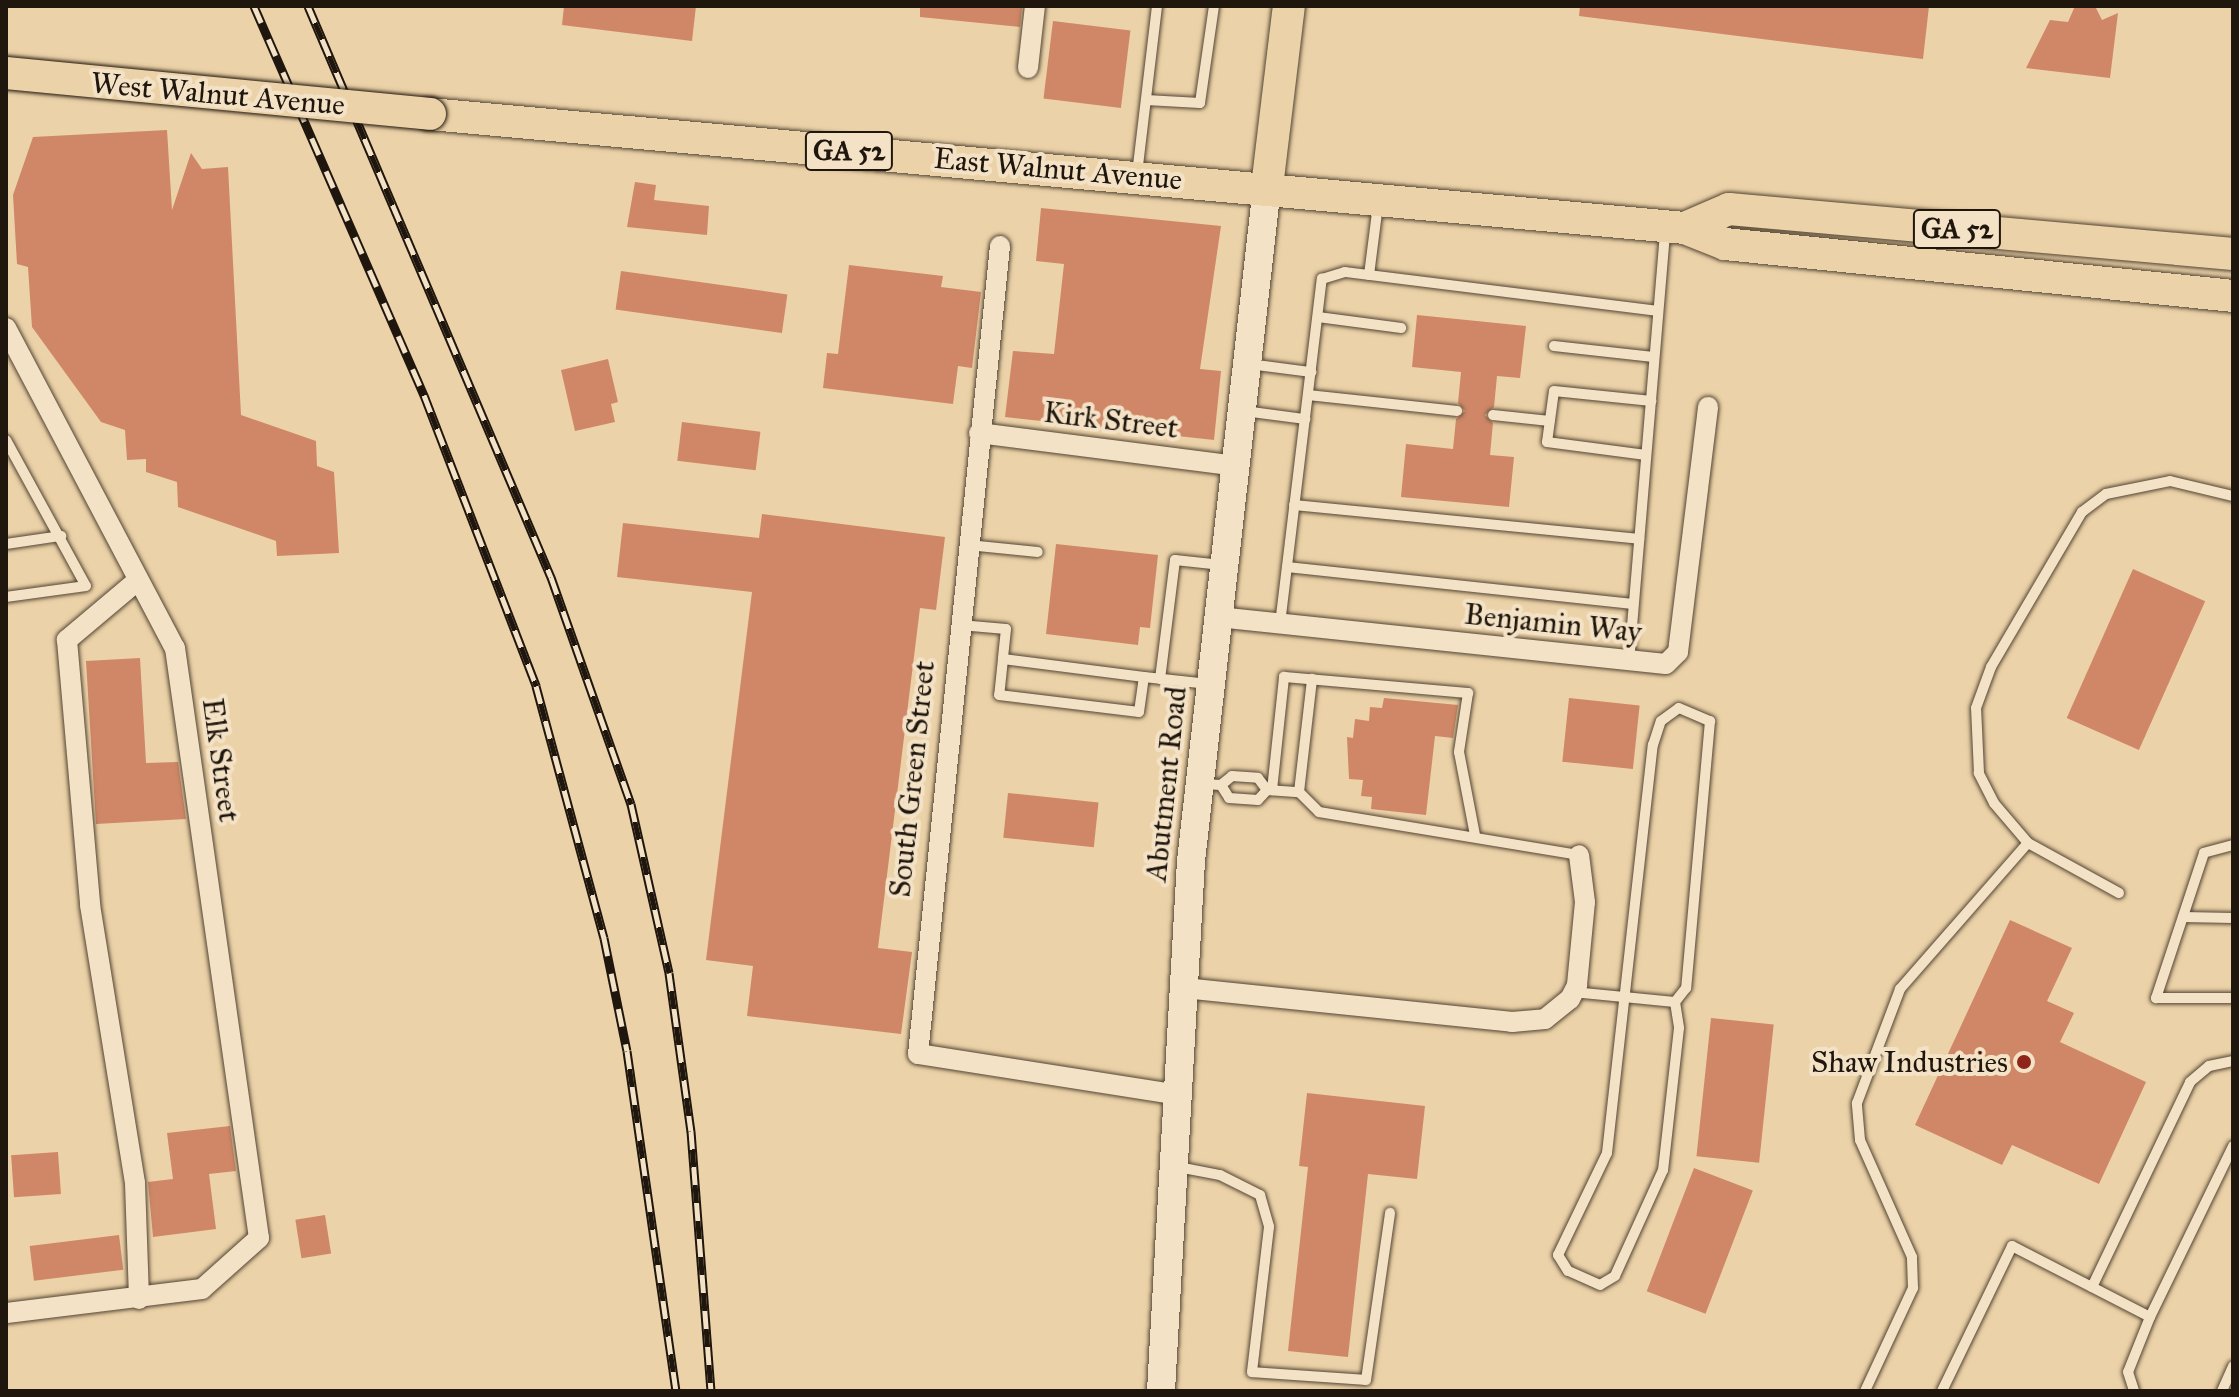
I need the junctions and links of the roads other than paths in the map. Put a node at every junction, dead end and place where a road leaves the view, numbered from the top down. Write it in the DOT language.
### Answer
graph roads {
  1 [pos="1035,6"];
  2 [pos="1157,6"];
  3 [pos="1214,6"];
  4 [pos="1289,6"];
  5 [pos="1028,68"];
  6 [pos="6,73"];
  7 [pos="1146,100"];
  8 [pos="430,114"];
  9 [pos="1137,176"];
  10 [pos="1267,187"];
  11 [pos="1378,198"];
  12 [pos="1675,227"];
  13 [pos="1000,246"];
  14 [pos="2233,254"];
  15 [pos="1369,275"];
  16 [pos="2233,296"];
  17 [pos="1656,311"];
  18 [pos="1318,317"];
  19 [pos="6,328"];
  20 [pos="1401,328"];
  21 [pos="1554,346"];
  22 [pos="1653,357"];
  23 [pos="1248,364"];
  24 [pos="1311,372"];
  25 [pos="1308,395"];
  26 [pos="1651,401"];
  27 [pos="1708,407"];
  28 [pos="1242,411"];
  29 [pos="1457,411"];
  30 [pos="1493,415"];
  31 [pos="1305,419"];
  32 [pos="1550,421"];
  33 [pos="979,433"];
  34 [pos="6,440"];
  35 [pos="1646,455"];
  36 [pos="1236,466"];
  37 [pos="2233,496"];
  38 [pos="1294,505"];
  39 [pos="61,536"];
  40 [pos="1639,539"];
  41 [pos="6,544"];
  42 [pos="966,544"];
  43 [pos="1038,552"];
  44 [pos="1224,565"];
  45 [pos="1287,567"];
  46 [pos="137,581"];
  47 [pos="6,597"];
  48 [pos="1633,604"];
  49 [pos="1218,617"];
  50 [pos="1280,624"];
  51 [pos="958,625"];
  52 [pos="1003,659"];
  53 [pos="1629,662"];
  54 [pos="1144,677"];
  55 [pos="1160,679"];
  56 [pos="1312,679"];
  57 [pos="1211,684"];
  58 [pos="1210,785"];
  59 [pos="1270,790"];
  60 [pos="1299,792"];
  61 [pos="1475,835"];
  62 [pos="2028,843"];
  63 [pos="2233,845"];
  64 [pos="1579,855"];
  65 [pos="2119,893"];
  66 [pos="2183,917"];
  67 [pos="2233,918"];
  68 [pos="1184,988"];
  69 [pos="1573,992"];
  70 [pos="1626,998"];
  71 [pos="2233,998"];
  72 [pos="1675,1002"];
  73 [pos="2233,1061"];
  74 [pos="1180,1095"];
  75 [pos="2233,1146"];
  76 [pos="1176,1166"];
  77 [pos="1390,1213"];
  78 [pos="2092,1287"];
  79 [pos="139,1299"];
  80 [pos="6,1313"];
  81 [pos="2150,1317"];
  82 [pos="2233,1366"];
  83 [pos="1354,1385"];
  84 [pos="1161,1391"];
  85 [pos="1865,1391"];
  86 [pos="1942,1391"];
  87 [pos="2134,1391"];
  88 [pos="2222,1391"];
  1 -- 5 [label="street"];
  2 -- 7 [label="lane"];
  3 -- 7 [label="lane"];
  4 -- 10 [label="main road"];
  6 -- 8 [label="main road, West Walnut Avenue / GA 52, bridge"];
  7 -- 9 [label="lane"];
  8 -- 9 [label="main road, East Walnut Avenue / GA 52"];
  9 -- 10 [label="main road, East Walnut Avenue / GA 52"];
  10 -- 11 [label="main road, East Walnut Avenue / GA 52"];
  10 -- 23 [label="main road, Abutment Road"];
  11 -- 12 [label="main road, East Walnut Avenue / GA 52"];
  11 -- 15 [label="lane"];
  12 -- 14 [label="main road, East Walnut Avenue / GA 52"];
  12 -- 16 [label="main road, East Walnut Avenue / GA 52"];
  12 -- 17 [label="lane"];
  13 -- 33 [label="street, South Green Street"];
  15 -- 17 [label="lane"];
  15 -- 18 [label="lane"];
  17 -- 22 [label="lane"];
  18 -- 20 [label="lane"];
  18 -- 24 [label="lane"];
  19 -- 46 [label="street, Elk Street"];
  21 -- 22 [label="lane"];
  22 -- 26 [label="lane"];
  23 -- 24 [label="lane"];
  23 -- 28 [label="main road, Abutment Road"];
  24 -- 25 [label="lane"];
  25 -- 29 [label="lane"];
  25 -- 31 [label="lane"];
  26 -- 32 [label="lane"];
  26 -- 35 [label="lane"];
  27 -- 53 [label="street, Benjamin Way"];
  28 -- 31 [label="lane"];
  28 -- 36 [label="main road, Abutment Road"];
  30 -- 32 [label="lane"];
  31 -- 38 [label="lane"];
  32 -- 35 [label="lane"];
  33 -- 36 [label="street, Kirk Street"];
  33 -- 42 [label="street, South Green Street"];
  34 -- 39 [label="lane"];
  35 -- 40 [label="lane"];
  36 -- 44 [label="main road, Abutment Road"];
  37 -- 62 [label="lane"];
  38 -- 40 [label="lane"];
  38 -- 45 [label="lane"];
  39 -- 41 [label="lane"];
  39 -- 47 [label="lane"];
  40 -- 48 [label="lane"];
  42 -- 43 [label="lane"];
  42 -- 51 [label="street, South Green Street"];
  44 -- 49 [label="main road, Abutment Road"];
  44 -- 55 [label="lane"];
  45 -- 48 [label="lane"];
  45 -- 50 [label="lane"];
  46 -- 79 [label="street"];
  46 -- 79 [label="street, Elk Street"];
  48 -- 53 [label="lane"];
  49 -- 50 [label="street, Benjamin Way"];
  49 -- 57 [label="main road, Abutment Road"];
  50 -- 53 [label="street, Benjamin Way"];
  51 -- 52 [label="lane"];
  51 -- 74 [label="street, South Green Street"];
  52 -- 54 [label="lane"];
  52 -- 54 [label="lane"];
  54 -- 55 [label="lane"];
  55 -- 57 [label="lane"];
  56 -- 59 [label="lane"];
  56 -- 60 [label="lane"];
  56 -- 61 [label="lane"];
  57 -- 58 [label="main road, Abutment Road"];
  58 -- 59 [label="lane"];
  58 -- 59 [label="lane"];
  58 -- 68 [label="main road, Abutment Road"];
  59 -- 60 [label="lane"];
  60 -- 61 [label="lane"];
  61 -- 64 [label="lane"];
  62 -- 65 [label="lane"];
  62 -- 85 [label="lane"];
  63 -- 66 [label="lane"];
  64 -- 69 [label="street"];
  66 -- 67 [label="lane"];
  66 -- 71 [label="lane"];
  68 -- 69 [label="street"];
  68 -- 74 [label="main road, Abutment Road"];
  69 -- 70 [label="lane"];
  70 -- 72 [label="lane"];
  70 -- 72 [label="lane"];
  70 -- 72 [label="lane"];
  73 -- 78 [label="lane"];
  74 -- 76 [label="main road, Abutment Road"];
  75 -- 81 [label="lane"];
  76 -- 83 [label="lane"];
  76 -- 84 [label="main road, Abutment Road"];
  77 -- 83 [label="lane"];
  78 -- 81 [label="lane"];
  78 -- 86 [label="lane"];
  79 -- 80 [label="street"];
  81 -- 87 [label="lane"];
  82 -- 88 [label="lane"];
}
